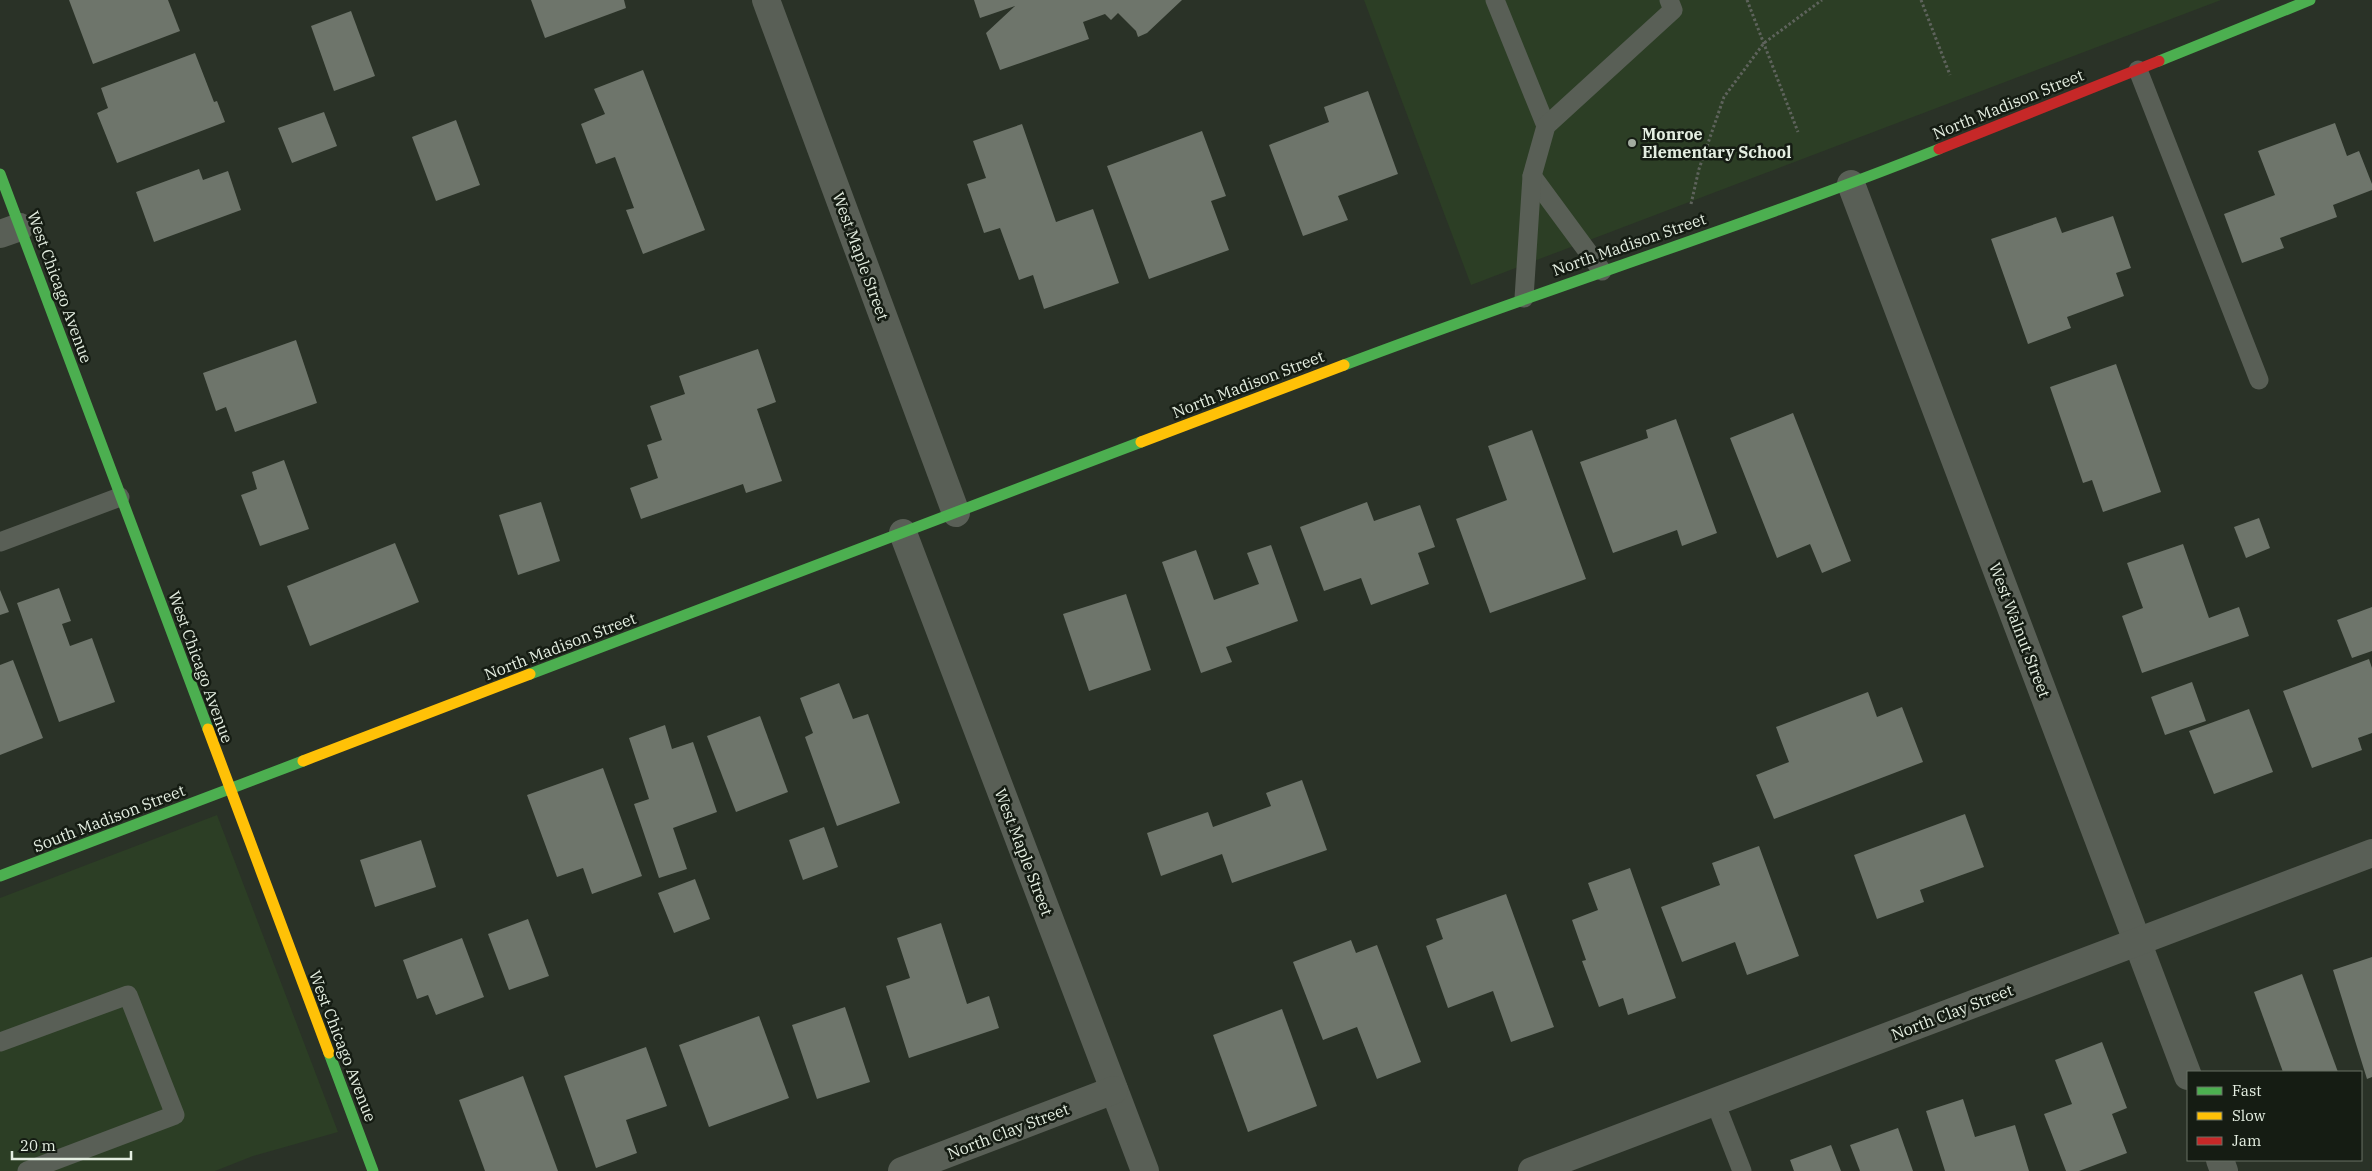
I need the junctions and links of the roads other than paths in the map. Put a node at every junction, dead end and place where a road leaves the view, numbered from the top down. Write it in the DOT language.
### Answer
graph roads {
  1 [pos="766,0"];
  2 [pos="1496,0"];
  3 [pos="1668,0"];
  4 [pos="2310,0"];
  5 [pos="2138,70"];
  6 [pos="1546,126"];
  7 [pos="0,174"];
  8 [pos="1532,176"];
  9 [pos="1851,184"];
  10 [pos="10,231"];
  11 [pos="1602,271"];
  12 [pos="1524,298"];
  13 [pos="2259,380"];
  14 [pos="120,497"];
  15 [pos="956,513"];
  16 [pos="903,534"];
  17 [pos="0,542"];
  18 [pos="229,790"];
  19 [pos="2372,853"];
  20 [pos="0,876"];
  21 [pos="2137,942"];
  22 [pos="0,1042"];
  23 [pos="2187,1073"];
  24 [pos="1114,1090"];
  25 [pos="1715,1102"];
  26 [pos="27,1171"];
  27 [pos="373,1171"];
  28 [pos="902,1171"];
  29 [pos="1144,1171"];
  30 [pos="1532,1171"];
  31 [pos="1742,1171"];
  1 -- 15 [label="street, West Maple Street"];
  2 -- 6 [label="lane"];
  3 -- 6 [label="lane"];
  4 -- 5 [label="street, North Madison Street"];
  5 -- 9 [label="street, North Madison Street"];
  5 -- 13 [label="lane"];
  6 -- 8 [label="lane"];
  7 -- 10 [label="street, West Chicago Avenue"];
  8 -- 11 [label="lane"];
  8 -- 12 [label="lane"];
  9 -- 11 [label="street, North Madison Street"];
  9 -- 21 [label="street, West Walnut Street"];
  10 -- 14 [label="street, West Chicago Avenue"];
  11 -- 12 [label="street, North Madison Street"];
  12 -- 15 [label="street, North Madison Street"];
  14 -- 17 [label="lane"];
  14 -- 18 [label="street, West Chicago Avenue"];
  15 -- 16 [label="street, North Madison Street"];
  16 -- 18 [label="street, North Madison Street"];
  16 -- 24 [label="street, West Maple Street"];
  18 -- 20 [label="street, South Madison Street"];
  18 -- 27 [label="street, West Chicago Avenue"];
  19 -- 21 [label="street, North Clay Street"];
  21 -- 23 [label="street, West Walnut Street"];
  21 -- 25 [label="street, North Clay Street"];
  22 -- 26 [label="lane"];
  24 -- 28 [label="street, North Clay Street"];
  24 -- 29 [label="street, West Maple Street"];
  25 -- 30 [label="street, North Clay Street"];
  25 -- 31 [label="lane"];
}
